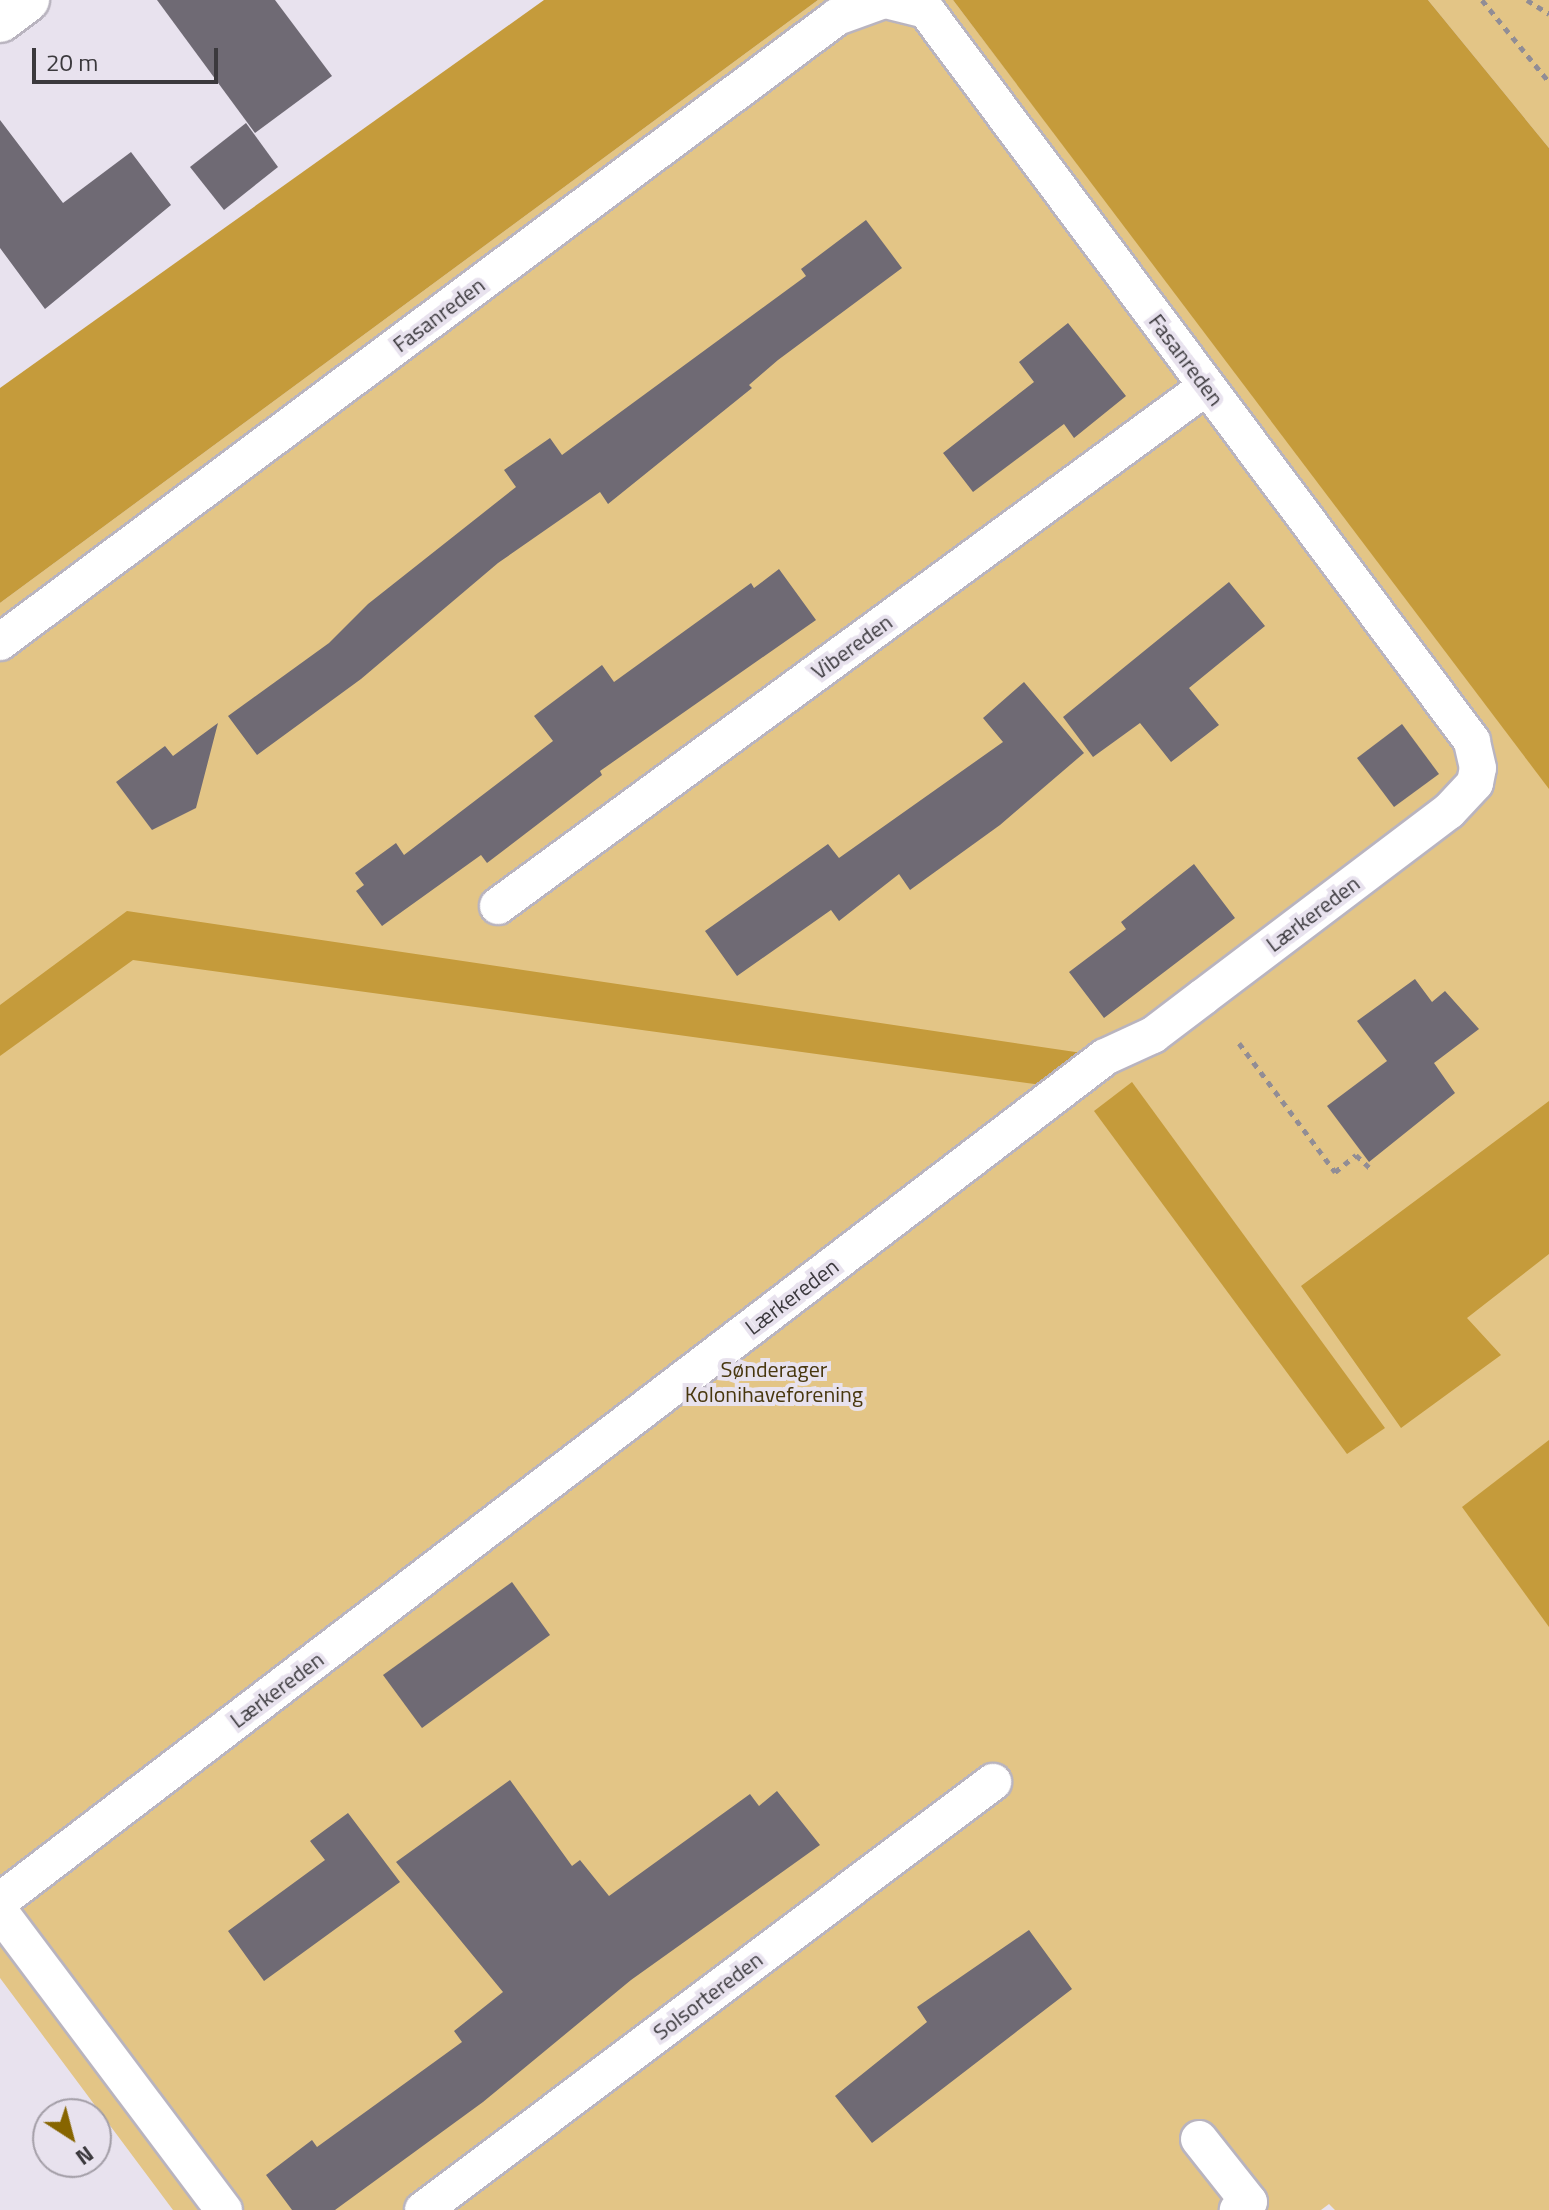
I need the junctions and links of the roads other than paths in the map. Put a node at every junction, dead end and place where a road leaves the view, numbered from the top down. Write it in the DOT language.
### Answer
graph roads {
  1 [pos="27,0"];
  2 [pos="885,0"];
  3 [pos="0,20"];
  4 [pos="1206,387"];
  5 [pos="0,642"];
  6 [pos="1472,741"];
  7 [pos="498,906"];
  8 [pos="993,1782"];
  9 [pos="0,1901"];
  10 [pos="0,1912"];
  11 [pos="1199,2139"];
  12 [pos="224,2210"];
  13 [pos="423,2210"];
  14 [pos="1238,2210"];
  1 -- 3 [label="street"];
  2 -- 4 [label="lane, Fasanreden"];
  2 -- 5 [label="lane, Fasanreden"];
  4 -- 6 [label="lane, Fasanreden"];
  4 -- 7 [label="lane, Vibereden"];
  6 -- 9 [label="lane, Lærkereden"];
  8 -- 13 [label="lane, Solsortereden"];
  10 -- 12 [label="lane"];
  11 -- 14 [label="lane"];
}
